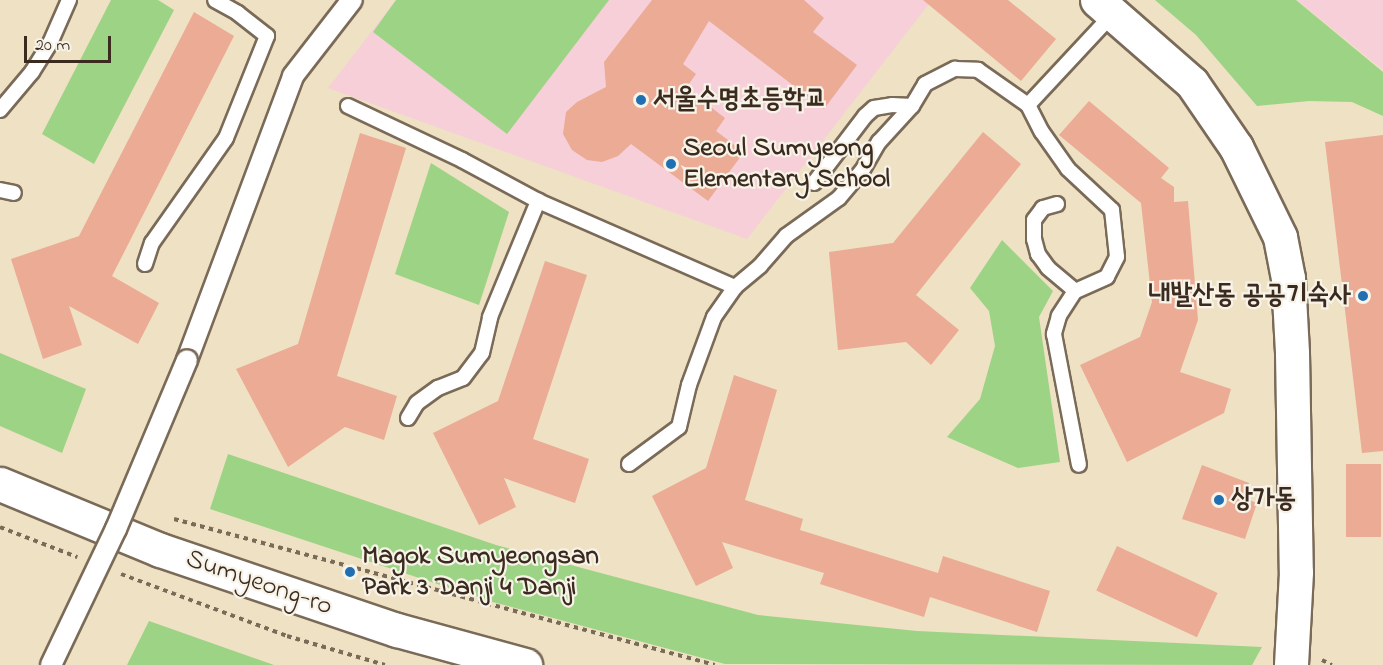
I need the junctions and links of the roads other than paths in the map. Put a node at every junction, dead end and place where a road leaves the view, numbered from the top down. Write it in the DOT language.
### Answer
graph roads {
  1 [pos="69,0"];
  2 [pos="215,0"];
  3 [pos="352,0"];
  4 [pos="1105,7"];
  5 [pos="1028,105"];
  6 [pos="348,106"];
  7 [pos="912,106"];
  8 [pos="0,110"];
  9 [pos="814,183"];
  10 [pos="0,190"];
  11 [pos="14,193"];
  12 [pos="538,201"];
  13 [pos="1057,204"];
  14 [pos="145,264"];
  15 [pos="735,287"];
  16 [pos="1075,291"];
  17 [pos="408,418"];
  18 [pos="629,464"];
  19 [pos="1079,465"];
  20 [pos="0,484"];
  21 [pos="51,665"];
  22 [pos="525,665"];
  23 [pos="1291,665"];
  1 -- 8 [label="lane"];
  2 -- 14 [label="lane"];
  3 -- 21 [label="street, bridge"];
  4 -- 5 [label="lane"];
  4 -- 23 [label="street"];
  5 -- 7 [label="lane"];
  5 -- 16 [label="lane"];
  6 -- 12 [label="lane"];
  7 -- 9 [label="lane"];
  7 -- 15 [label="lane"];
  10 -- 11 [label="lane"];
  12 -- 15 [label="lane"];
  12 -- 17 [label="lane"];
  13 -- 16 [label="lane"];
  15 -- 18 [label="lane"];
  16 -- 19 [label="lane"];
  20 -- 22 [label="street, Sumyeong-ro"];
}
